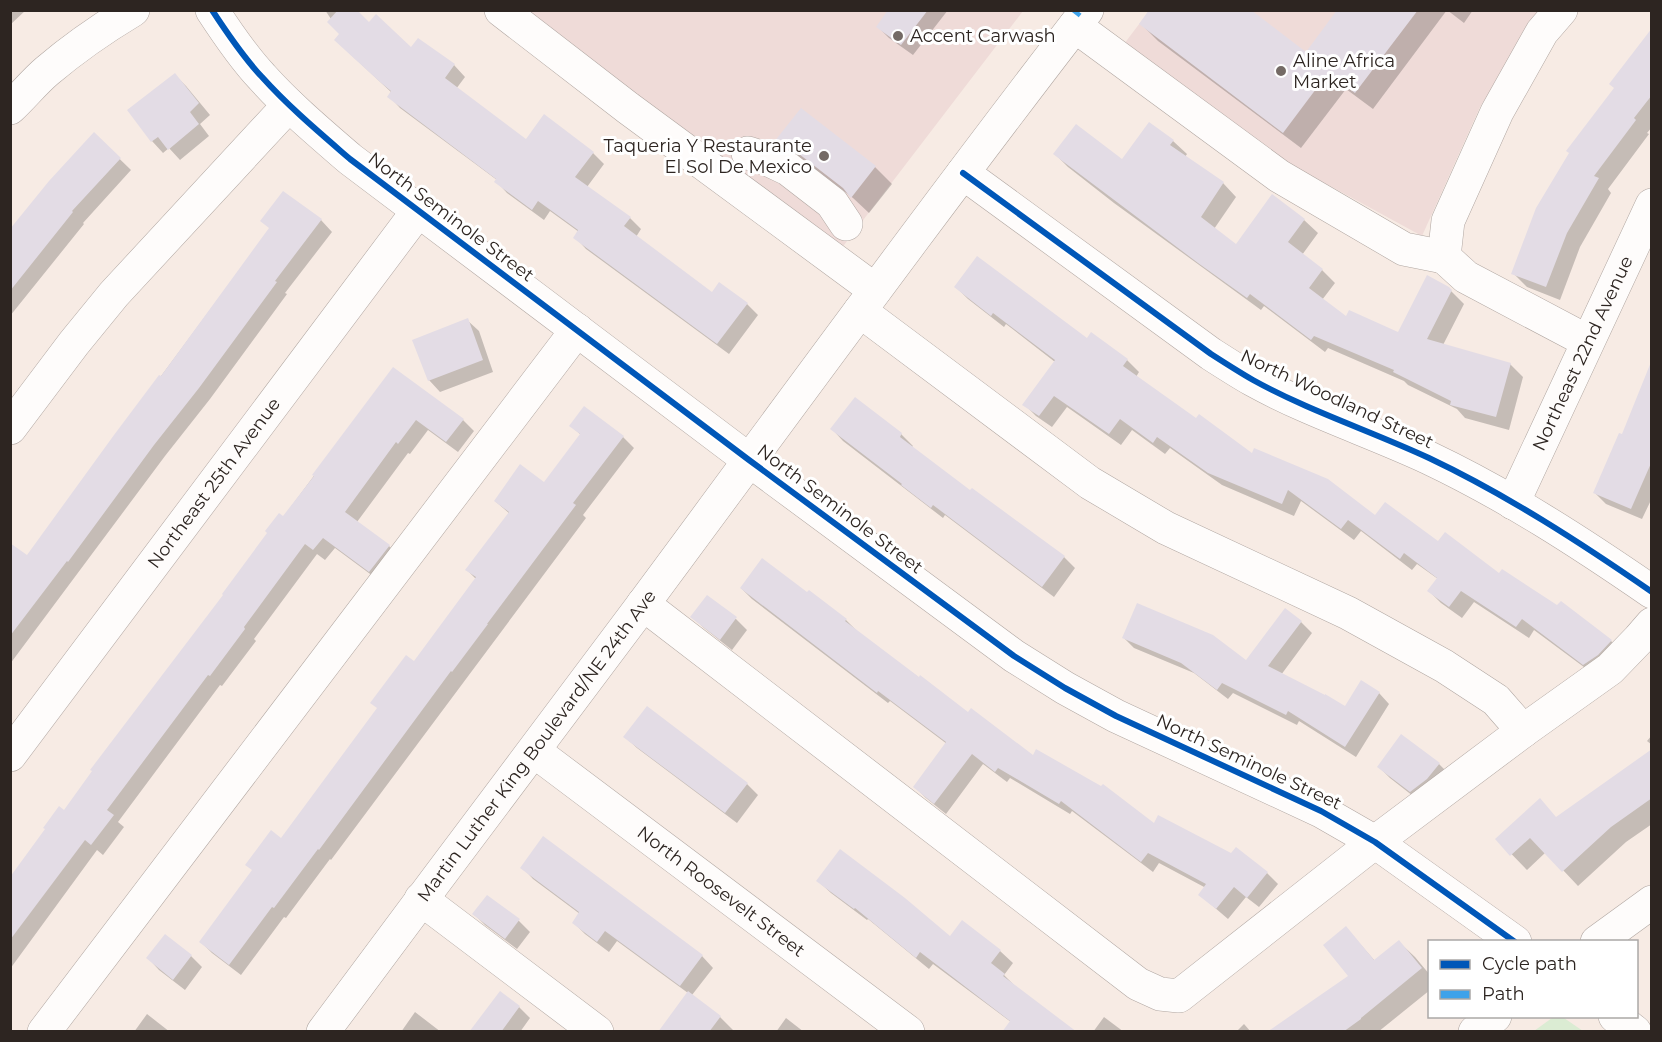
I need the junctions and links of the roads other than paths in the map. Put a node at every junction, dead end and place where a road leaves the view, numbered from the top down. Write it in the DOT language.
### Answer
graph roads {
  1 [pos="133,10"];
  2 [pos="212,10"];
  3 [pos="501,10"];
  4 [pos="1561,10"];
  5 [pos="1081,18"];
  6 [pos="289,105"];
  7 [pos="10,108"];
  8 [pos="748,153"];
  9 [pos="963,173"];
  10 [pos="1652,205"];
  11 [pos="418,211"];
  12 [pos="846,224"];
  13 [pos="1444,257"];
  14 [pos="868,301"];
  15 [pos="577,330"];
  16 [pos="1587,341"];
  17 [pos="10,428"];
  18 [pos="749,460"];
  19 [pos="1512,503"];
  20 [pos="1652,592"];
  21 [pos="643,604"];
  22 [pos="1652,624"];
  23 [pos="1523,731"];
  24 [pos="534,751"];
  25 [pos="10,755"];
  26 [pos="1376,842"];
  27 [pos="421,899"];
  28 [pos="1652,902"];
  29 [pos="1512,940"];
  30 [pos="1601,940"];
  31 [pos="1494,1018"];
  32 [pos="1616,1018"];
  33 [pos="44,1032"];
  34 [pos="323,1032"];
  35 [pos="597,1032"];
  36 [pos="908,1032"];
  37 [pos="1475,1032"];
  38 [pos="1635,1032"];
  1 -- 7 [label="street"];
  2 -- 6 [label="street, North Seminole Street"];
  3 -- 14 [label="street"];
  4 -- 13 [label="street"];
  5 -- 9 [label="street, Martin Luther King Boulevard/NE 24th Ave"];
  5 -- 13 [label="street"];
  6 -- 11 [label="street, North Seminole Street"];
  6 -- 17 [label="street"];
  8 -- 12 [label="street"];
  9 -- 14 [label="street, Martin Luther King Boulevard/NE 24th Ave"];
  9 -- 19 [label="street, North Woodland Street"];
  10 -- 16 [label="street, Northeast 22nd Avenue"];
  11 -- 15 [label="street, North Seminole Street"];
  11 -- 25 [label="street, Northeast 25th Avenue"];
  13 -- 16 [label="street"];
  14 -- 18 [label="street, Martin Luther King Boulevard/NE 24th Ave"];
  14 -- 23 [label="street"];
  15 -- 18 [label="street, North Seminole Street"];
  15 -- 33 [label="street"];
  16 -- 19 [label="street, Northeast 22nd Avenue"];
  18 -- 21 [label="street, Martin Luther King Boulevard/NE 24th Ave"];
  18 -- 26 [label="street, North Seminole Street"];
  19 -- 20 [label="street, North Woodland Street"];
  21 -- 24 [label="street, Martin Luther King Boulevard/NE 24th Ave"];
  21 -- 26 [label="street"];
  22 -- 23 [label="street"];
  23 -- 26 [label="street"];
  24 -- 27 [label="street, Martin Luther King Boulevard/NE 24th Ave"];
  24 -- 36 [label="street, North Roosevelt Street"];
  26 -- 29 [label="street, North Seminole Street"];
  27 -- 34 [label="street, Martin Luther King Boulevard/NE 24th Ave"];
  27 -- 35 [label="street"];
  28 -- 30 [label="street"];
  31 -- 37 [label="street"];
  32 -- 38 [label="street"];
}
